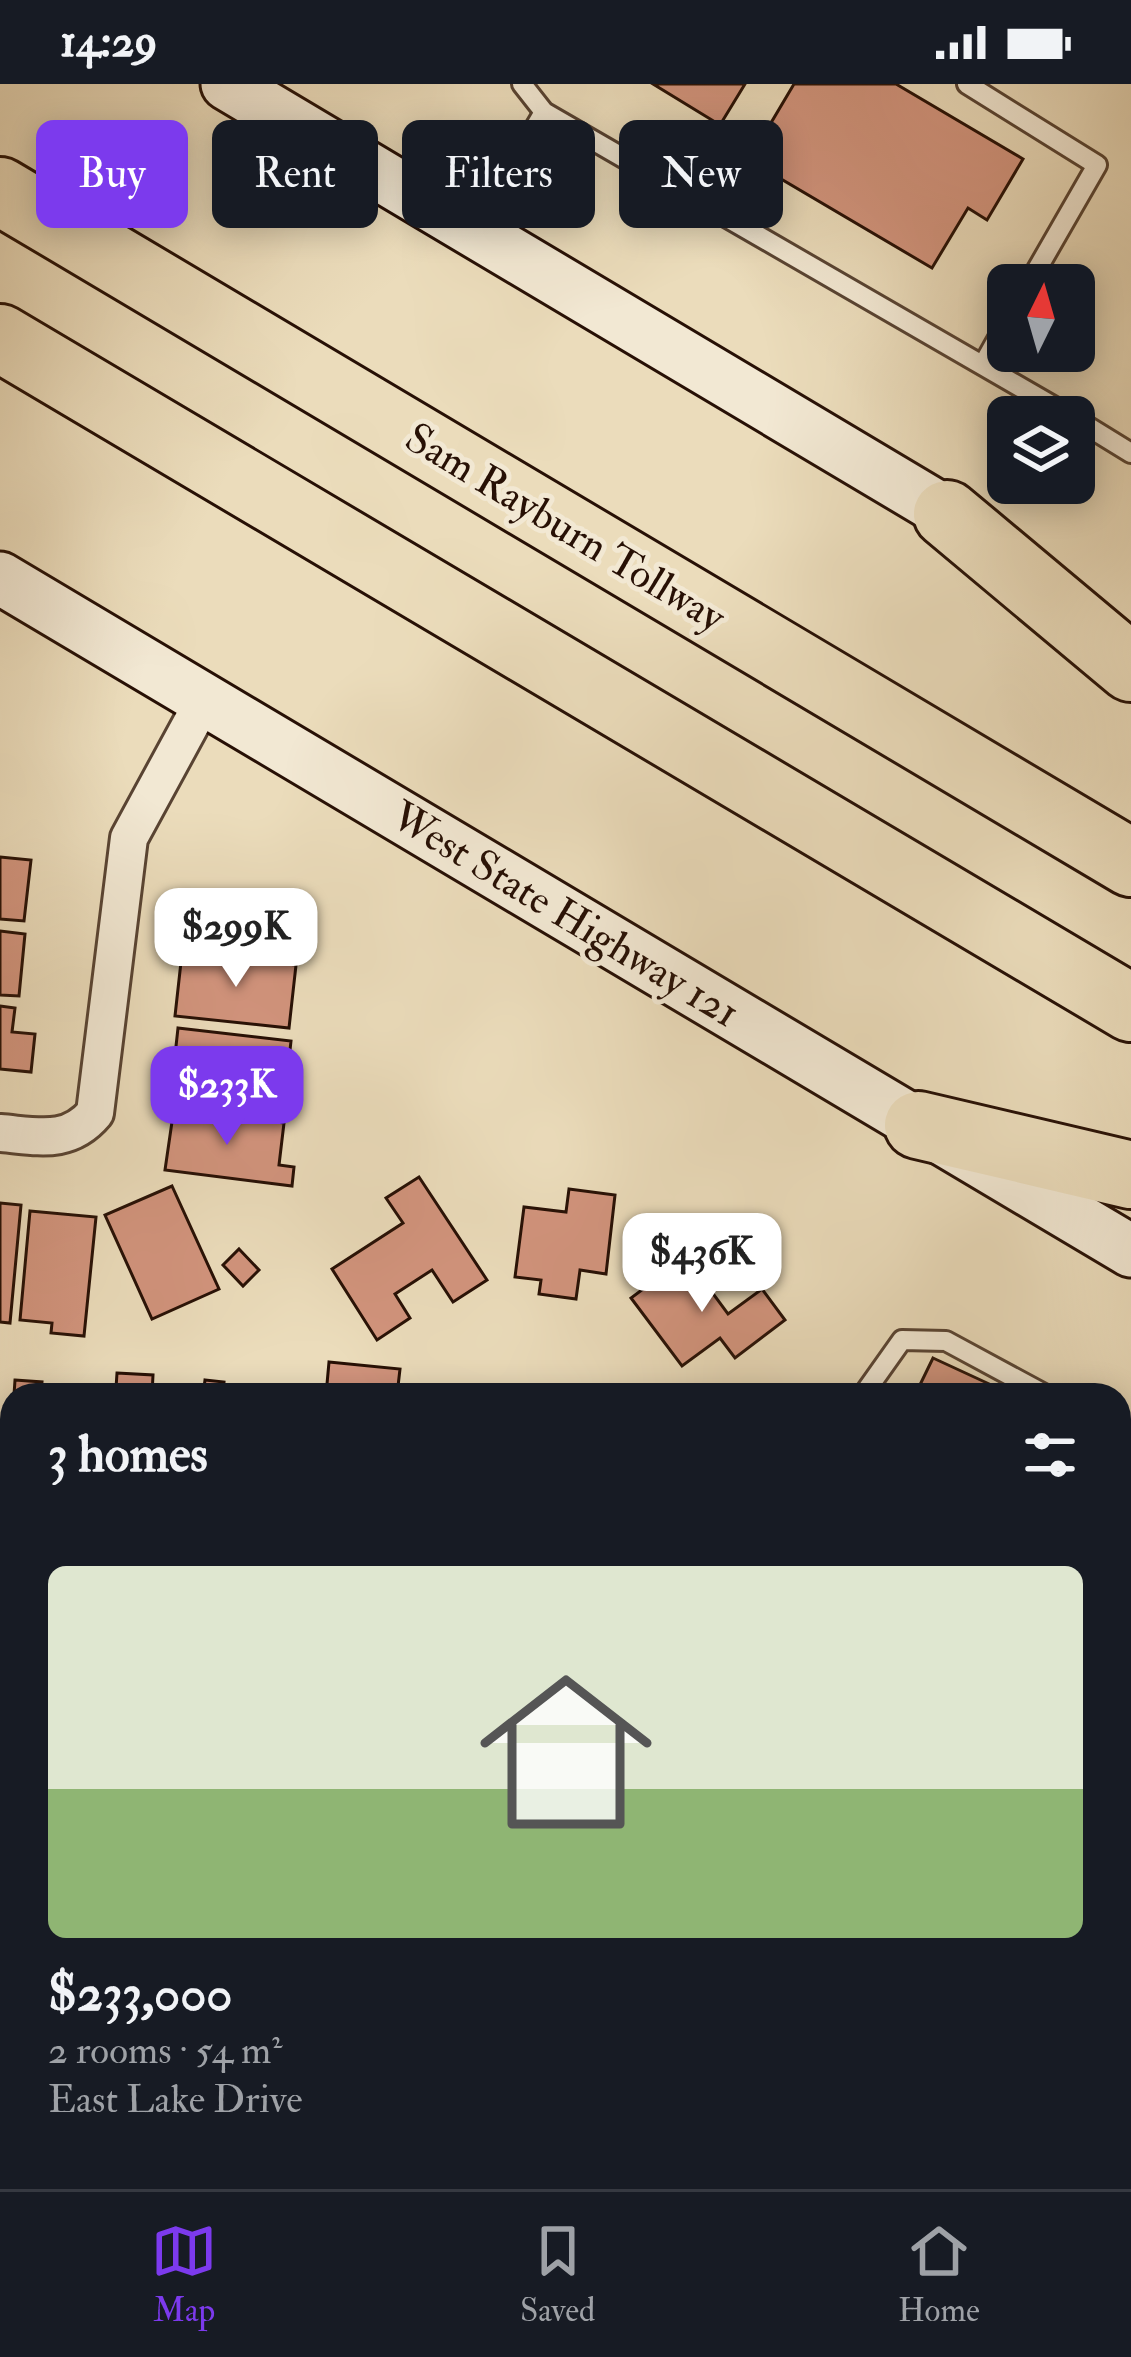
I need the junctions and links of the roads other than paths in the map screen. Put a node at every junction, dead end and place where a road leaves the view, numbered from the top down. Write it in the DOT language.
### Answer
graph roads {
  1 [pos="227,84"];
  2 [pos="522,84"];
  3 [pos="967,84"];
  4 [pos="544,112"];
  5 [pos="0,191"];
  6 [pos="473,232"];
  7 [pos="1040,264"];
  8 [pos="0,338"];
  9 [pos="987,358"];
  10 [pos="984,363"];
  11 [pos="1037,396"];
  12 [pos="1095,431"];
  13 [pos="1131,453"];
  14 [pos="947,514"];
  15 [pos="0,578"];
  16 [pos="1131,624"];
  17 [pos="1131,668"];
  18 [pos="204,700"];
  19 [pos="1131,863"];
  20 [pos="1131,1008"];
  21 [pos="918,1124"];
  22 [pos="0,1133"];
  23 [pos="1131,1174"];
  24 [pos="1131,1251"];
  25 [pos="872,1383"];
  26 [pos="1024,1383"];
  1 -- 6 [label="main road"];
  2 -- 4 [label="lane"];
  3 -- 7 [label="lane"];
  4 -- 6 [label="lane"];
  4 -- 10 [label="lane"];
  5 -- 19 [label="highway, Sam Rayburn Tollway"];
  6 -- 14 [label="main road"];
  8 -- 20 [label="highway"];
  9 -- 10 [label="lane"];
  10 -- 11 [label="lane"];
  12 -- 13 [label="lane"];
  14 -- 16 [label="main road"];
  14 -- 17 [label="highway"];
  15 -- 18 [label="main road, West State Highway 121"];
  18 -- 21 [label="main road, West State Highway 121"];
  18 -- 22 [label="street"];
  21 -- 23 [label="highway"];
  21 -- 24 [label="main road, West State Highway 121"];
  25 -- 26 [label="lane"];
}
